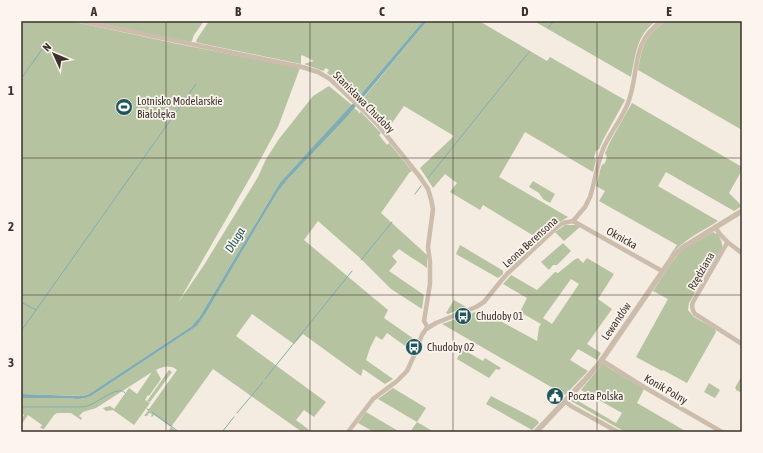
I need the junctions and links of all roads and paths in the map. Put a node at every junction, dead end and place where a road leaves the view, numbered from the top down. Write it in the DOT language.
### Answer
graph roads {
  1 [pos="81,21"];
  2 [pos="662,21"];
  3 [pos="742,211"];
  4 [pos="573,221"];
  5 [pos="715,227"];
  6 [pos="727,243"];
  7 [pos="742,253"];
  8 [pos="662,271"];
  9 [pos="428,328"];
  10 [pos="742,344"];
  11 [pos="602,360"];
  12 [pos="565,401"];
  13 [pos="348,432"];
  14 [pos="536,432"];
  15 [pos="618,432"];
  16 [pos="722,432"];
  1 -- 9 [label="street, Stanisława Chudoby"];
  2 -- 4 [label="street, Leona Berensona"];
  3 -- 5 [label="street, Lewandów"];
  4 -- 8 [label="street, Oknicka"];
  4 -- 9 [label="street, Leona Berensona"];
  5 -- 6 [label="street"];
  5 -- 8 [label="street, Lewandów"];
  6 -- 7 [label="street"];
  6 -- 10 [label="street, Rzędziana"];
  8 -- 11 [label="street, Lewandów"];
  9 -- 13 [label="street"];
  11 -- 12 [label="street, Lewandów"];
  11 -- 16 [label="street, Konik Polny"];
  12 -- 14 [label="street, Lewandów"];
  12 -- 15 [label="street"];
}
